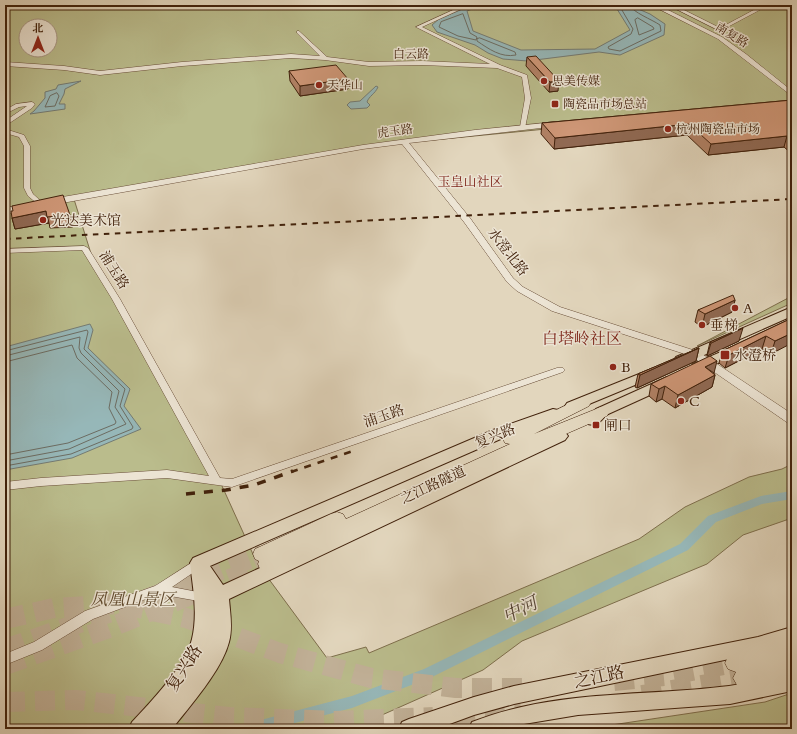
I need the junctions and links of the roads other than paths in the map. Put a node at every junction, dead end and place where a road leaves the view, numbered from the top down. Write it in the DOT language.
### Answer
graph roads {
  1 [pos="468,5"];
  2 [pos="654,5"];
  3 [pos="670,5"];
  4 [pos="767,5"];
  5 [pos="720,30"];
  6 [pos="299,32"];
  7 [pos="720,38"];
  8 [pos="325,58"];
  9 [pos="5,64"];
  10 [pos="498,66"];
  11 [pos="780,84"];
  12 [pos="792,84"];
  13 [pos="792,94"];
  14 [pos="5,112"];
  15 [pos="5,124"];
  16 [pos="562,124"];
  17 [pos="522,127"];
  18 [pos="5,131"];
  19 [pos="403,141"];
  20 [pos="41,204"];
  21 [pos="5,211"];
  22 [pos="5,251"];
  23 [pos="792,311"];
  24 [pos="792,322"];
  25 [pos="702,359"];
  26 [pos="560,370"];
  27 [pos="583,402"];
  28 [pos="601,412"];
  29 [pos="792,420"];
  30 [pos="217,481"];
  31 [pos="5,486"];
  32 [pos="198,563"];
  33 [pos="159,589"];
  34 [pos="211,596"];
  35 [pos="792,635"];
  36 [pos="792,651"];
  37 [pos="5,660"];
  38 [pos="792,667"];
  39 [pos="792,682"];
  40 [pos="152,727"];
  41 [pos="409,729"];
  42 [pos="479,729"];
  1 -- 10 [label="street"];
  2 -- 7 [label="street, 南复路"];
  3 -- 5 [label="street"];
  4 -- 5 [label="street"];
  5 -- 7 [label="street"];
  6 -- 8 [label="street"];
  7 -- 11 [label="street, 南复路"];
  8 -- 9 [label="street, 白云路"];
  8 -- 10 [label="street, 白云路"];
  10 -- 17 [label="street"];
  11 -- 12 [label="street"];
  11 -- 13 [label="street, 南复路"];
  14 -- 15 [label="street"];
  16 -- 17 [label="street, 虎玉路"];
  17 -- 19 [label="street, 虎玉路"];
  18 -- 20 [label="street"];
  19 -- 20 [label="street, 虎玉路"];
  19 -- 25 [label="street, 水澄北路"];
  20 -- 21 [label="street, 虎玉路"];
  22 -- 30 [label="street, 浦玉路"];
  23 -- 25 [label="main road, 复兴路"];
  24 -- 25 [label="main road, 复兴路"];
  25 -- 27 [label="main road, 复兴路"];
  25 -- 28 [label="main road, 复兴路"];
  25 -- 29 [label="street, 水澄北路"];
  26 -- 30 [label="street, 浦玉路"];
  27 -- 28 [label="highway, 之江路隧道"];
  27 -- 32 [label="main road, 复兴路"];
  28 -- 34 [label="main road, 复兴路"];
  30 -- 31 [label="street, 浦玉路"];
  32 -- 33 [label="street"];
  32 -- 34 [label="main road, 复兴路"];
  33 -- 34 [label="street"];
  33 -- 37 [label="street"];
  34 -- 40 [label="main road, 复兴路"];
  35 -- 41 [label="main road, 之江路"];
  36 -- 38 [label="highway"];
  39 -- 42 [label="main road, 之江路"];
}
